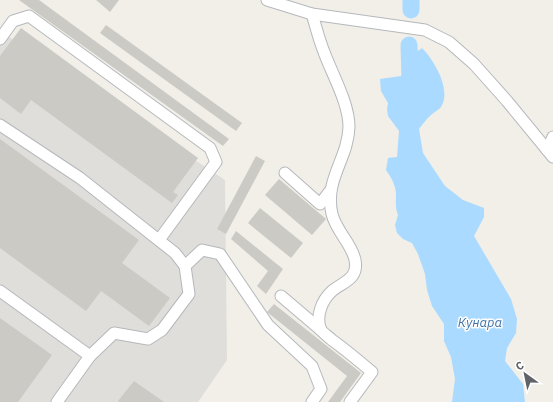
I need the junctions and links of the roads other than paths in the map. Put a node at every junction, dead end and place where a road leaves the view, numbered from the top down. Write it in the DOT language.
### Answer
graph roads {
  1 [pos="267,0"];
  2 [pos="312,14"];
  3 [pos="0,39"];
  4 [pos="0,125"];
  5 [pos="553,137"];
  6 [pos="550,153"];
  7 [pos="285,173"];
  8 [pos="330,191"];
  9 [pos="159,240"];
  10 [pos="185,266"];
  11 [pos="0,291"];
  12 [pos="281,296"];
  13 [pos="321,330"];
  14 [pos="90,356"];
  15 [pos="60,401"];
  16 [pos="312,402"];
  17 [pos="350,402"];
  1 -- 2 [label="street"];
  2 -- 6 [label="street"];
  2 -- 8 [label="street"];
  3 -- 9 [label="street"];
  4 -- 9 [label="street"];
  5 -- 6 [label="street"];
  7 -- 8 [label="street"];
  8 -- 13 [label="street"];
  9 -- 10 [label="street"];
  10 -- 14 [label="street"];
  10 -- 16 [label="street"];
  11 -- 14 [label="street"];
  12 -- 13 [label="street"];
  13 -- 17 [label="street"];
  14 -- 15 [label="street"];
}
